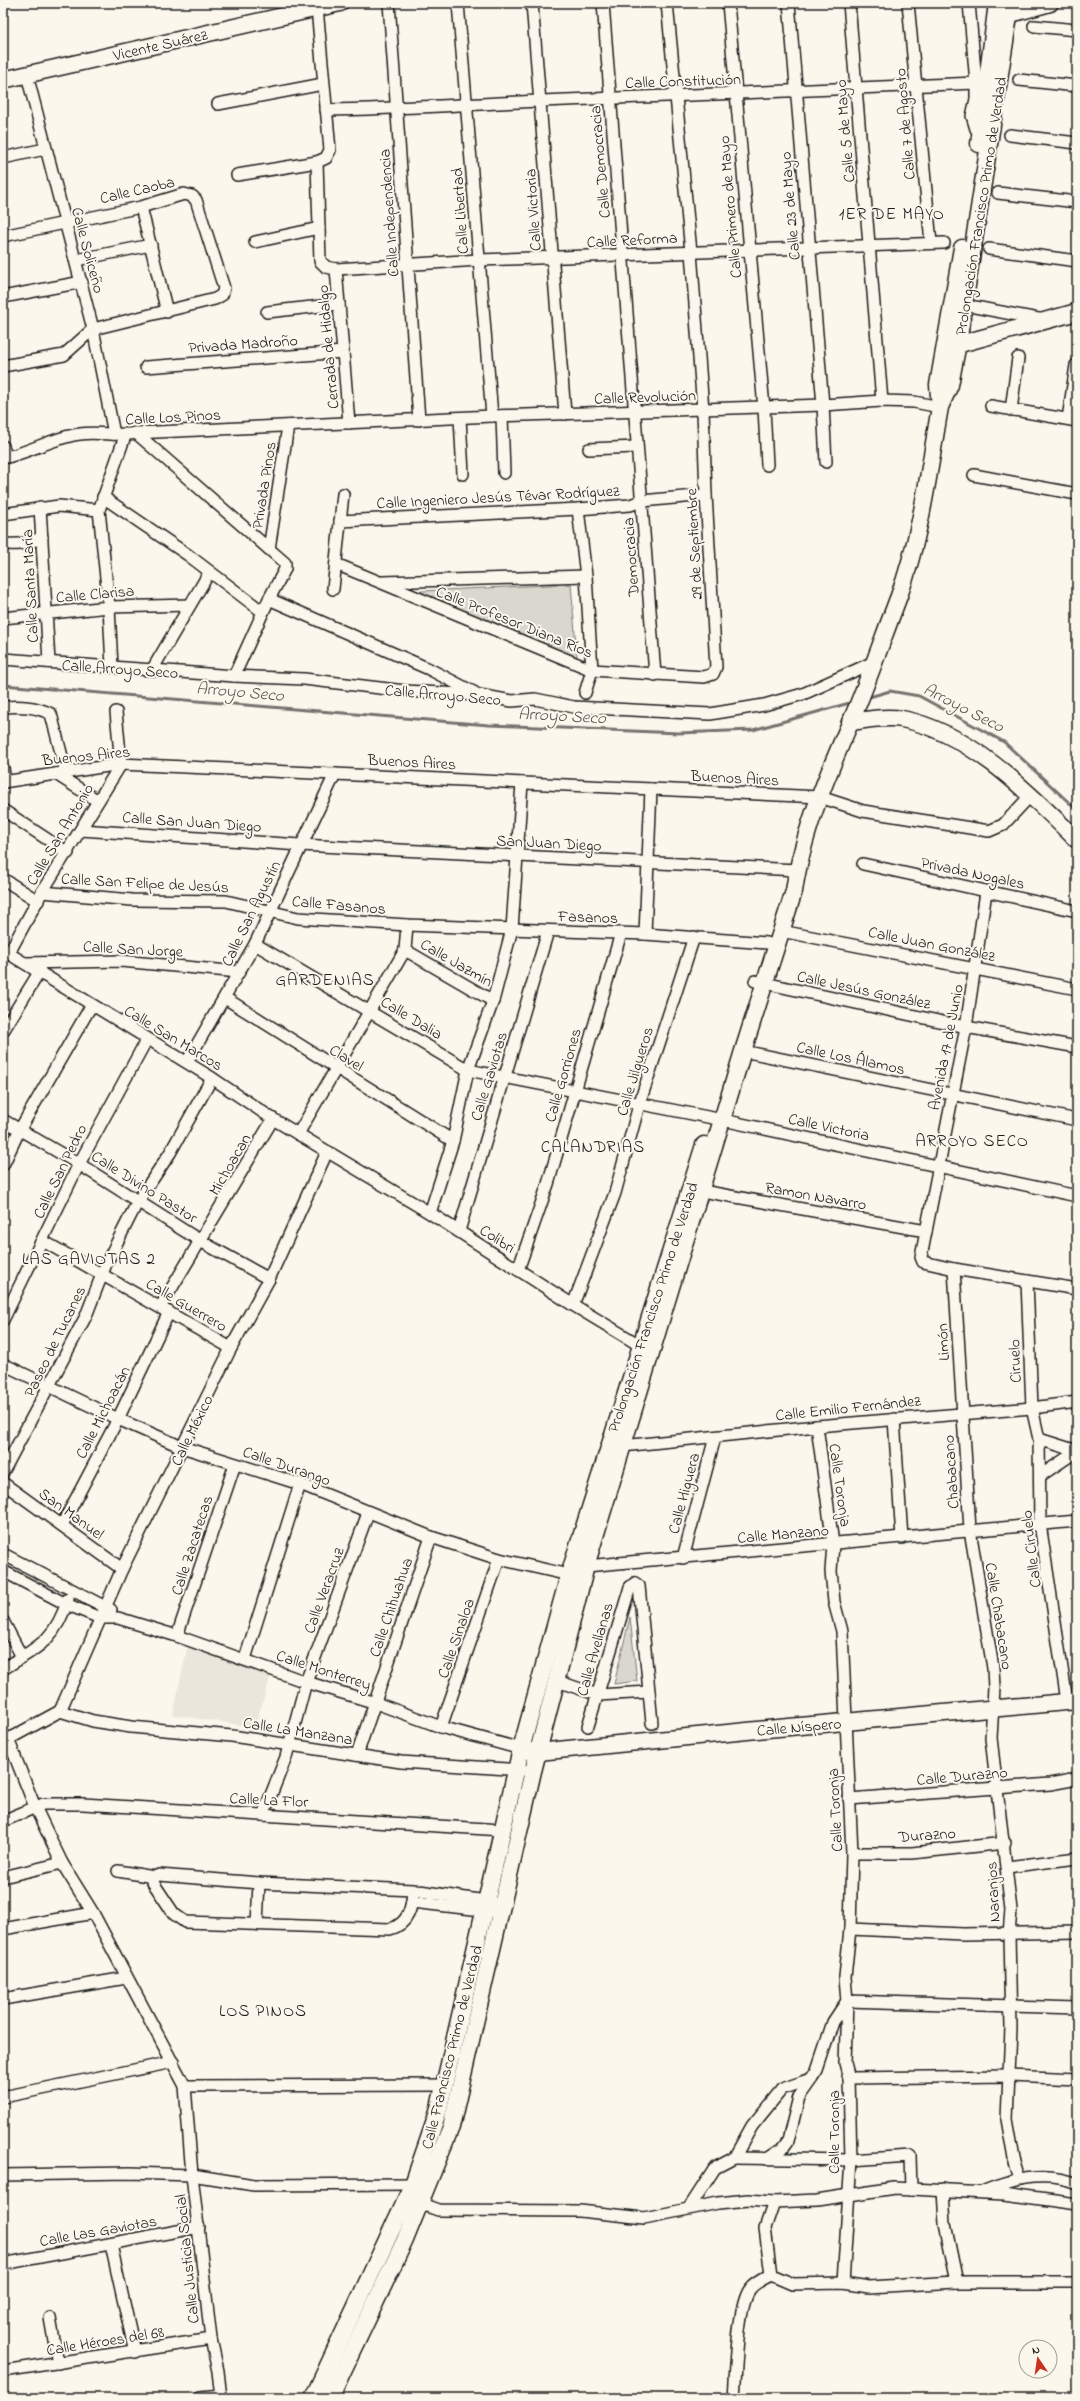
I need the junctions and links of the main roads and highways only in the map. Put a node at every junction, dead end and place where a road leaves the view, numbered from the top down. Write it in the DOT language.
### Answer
graph roads {
  1 [pos="340,3"];
  2 [pos="997,3"];
  3 [pos="1050,3"];
  4 [pos="1005,12"];
  5 [pos="3,80"];
  6 [pos="1077,312"];
  7 [pos="1047,320"];
  8 [pos="1077,324"];
  9 [pos="952,346"];
  10 [pos="852,718"];
  11 [pos="1077,840"];
  12 [pos="797,870"];
  13 [pos="760,982"];
  14 [pos="718,1119"];
  15 [pos="645,1349"];
  16 [pos="1072,1701"];
  17 [pos="521,1749"];
  18 [pos="538,1752"];
  19 [pos="413,2196"];
  20 [pos="314,2398"];
  21 [pos="330,2398"];
  1 -- 5 [label="main road, Vicente Suárez"];
  2 -- 4 [label="main road, Prolongación Francisco Primo de Verdad"];
  3 -- 4 [label="main road"];
  4 -- 9 [label="main road, Prolongación Francisco Primo de Verdad"];
  6 -- 7 [label="main road"];
  7 -- 8 [label="main road"];
  7 -- 9 [label="main road"];
  9 -- 10 [label="main road, Prolongación Francisco Primo de Verdad"];
  10 -- 11 [label="main road"];
  10 -- 12 [label="main road, Prolongación Francisco Primo de Verdad"];
  12 -- 13 [label="main road, Prolongación Francisco Primo de Verdad"];
  12 -- 13 [label="main road, Prolongación Francisco Primo de Verdad"];
  13 -- 14 [label="main road, Prolongación Francisco Primo de Verdad"];
  13 -- 14 [label="main road, Prolongación Francisco Primo de Verdad"];
  14 -- 15 [label="main road, Prolongación Francisco Primo de Verdad"];
  14 -- 15 [label="main road, Prolongación Francisco Primo de Verdad"];
  15 -- 17 [label="main road, Prolongación Francisco Primo de Verdad"];
  15 -- 18 [label="main road, Prolongación Francisco Primo de Verdad"];
  16 -- 18 [label="main road, Calle Níspero"];
  17 -- 18 [label="main road, Calle Níspero"];
  17 -- 19 [label="main road, Calle Francisco Primo de Verdad"];
  18 -- 19 [label="main road, Calle Francisco Primo de Verdad"];
  19 -- 20 [label="main road, Calle Francisco Primo de Verdad"];
  19 -- 21 [label="main road, Calle Francisco Primo de Verdad"];
}
